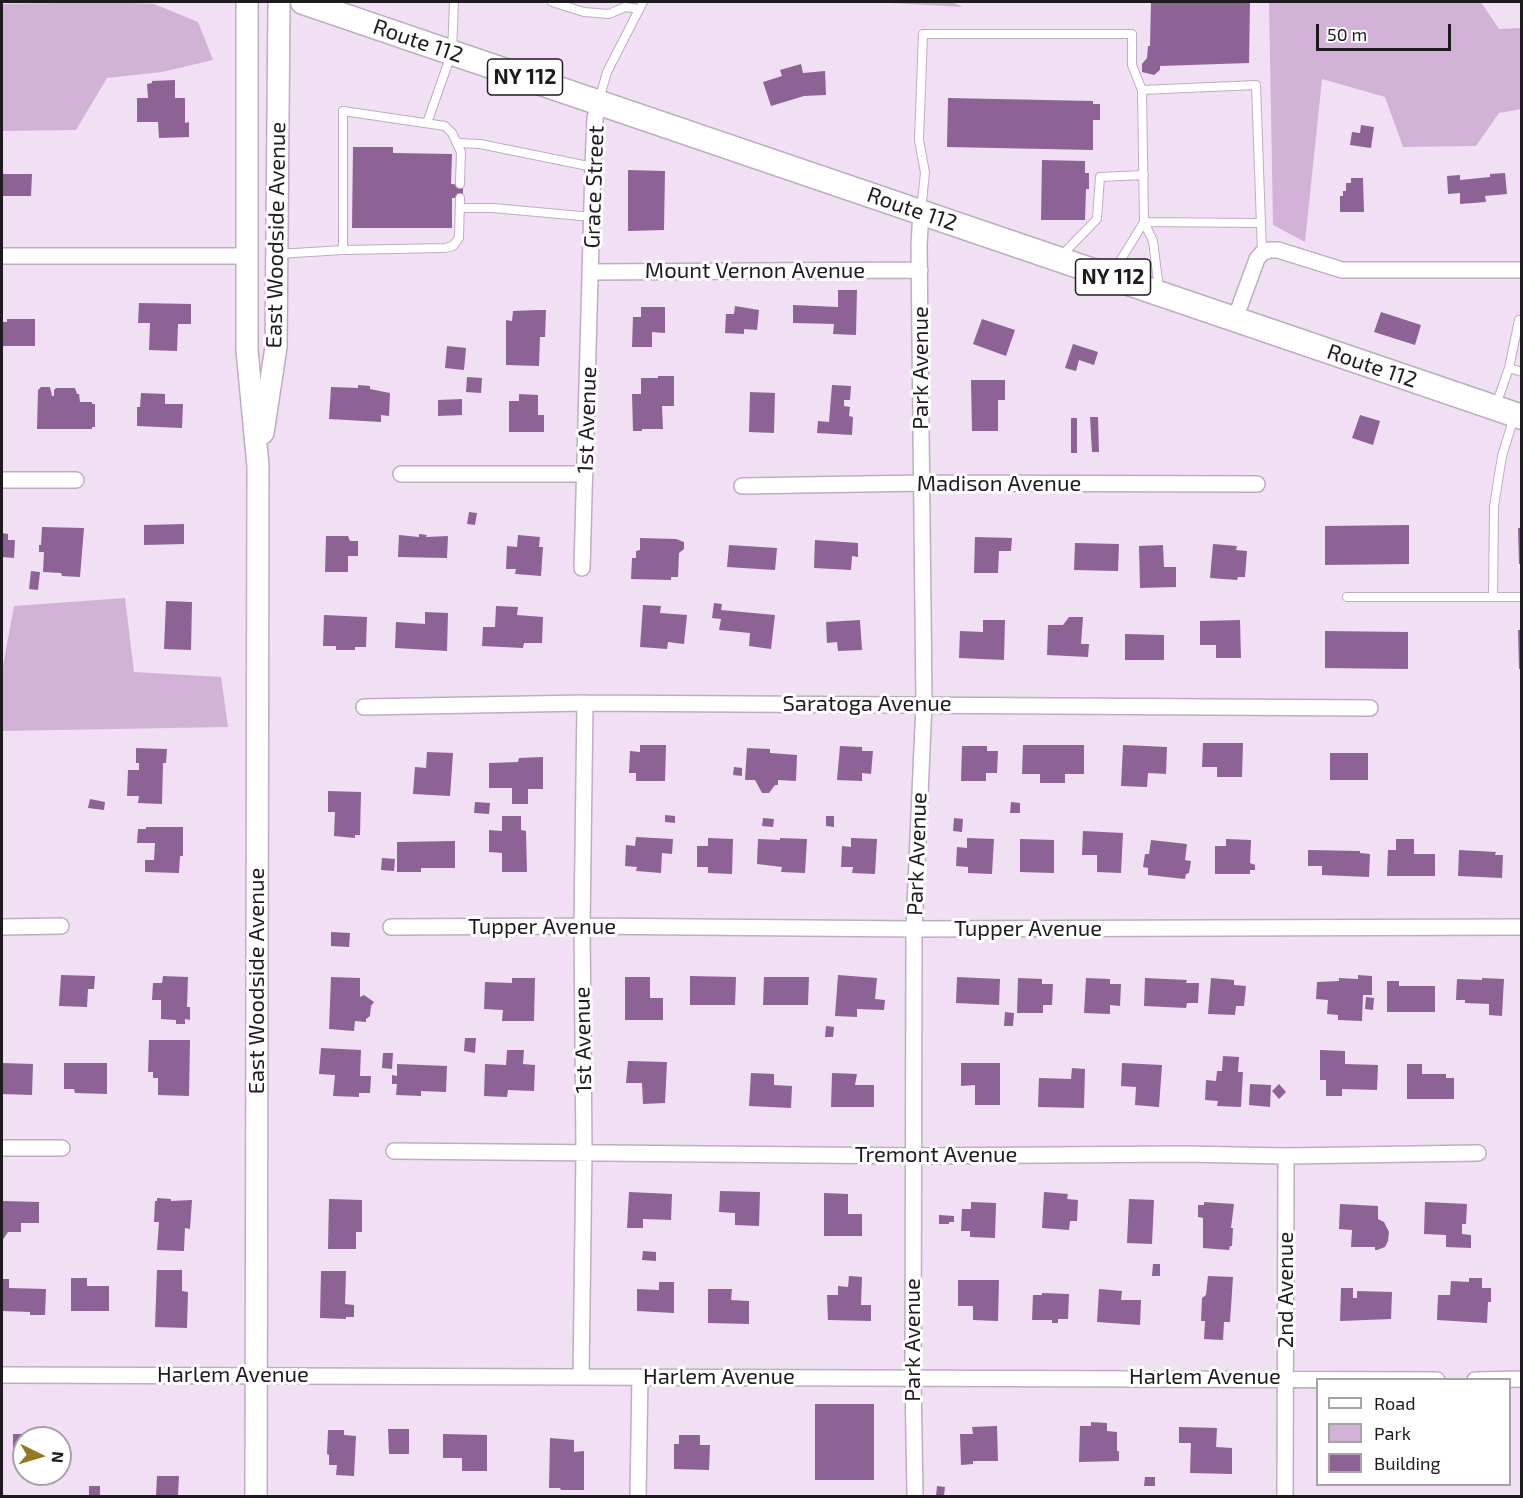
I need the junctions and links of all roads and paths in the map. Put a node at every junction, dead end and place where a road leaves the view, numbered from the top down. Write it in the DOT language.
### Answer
graph roads {
  1 [pos="247,2"];
  2 [pos="279,2"];
  3 [pos="303,2"];
  4 [pos="454,2"];
  5 [pos="552,2"];
  6 [pos="559,2"];
  7 [pos="623,4"];
  8 [pos="641,5"];
  9 [pos="452,52"];
  10 [pos="1142,90"];
  11 [pos="598,102"];
  12 [pos="427,123"];
  13 [pos="458,143"];
  14 [pos="593,166"];
  15 [pos="1144,175"];
  16 [pos="460,184"];
  17 [pos="460,198"];
  18 [pos="460,208"];
  19 [pos="921,212"];
  20 [pos="591,217"];
  21 [pos="1144,222"];
  22 [pos="1260,223"];
  23 [pos="343,250"];
  24 [pos="1262,253"];
  25 [pos="278,254"];
  26 [pos="2,256"];
  27 [pos="247,256"];
  28 [pos="1058,259"];
  29 [pos="920,270"];
  30 [pos="1521,270"];
  31 [pos="591,272"];
  32 [pos="1111,277"];
  33 [pos="1160,293"];
  34 [pos="1235,319"];
  35 [pos="1521,320"];
  36 [pos="1509,368"];
  37 [pos="1521,372"];
  38 [pos="1510,414"];
  39 [pos="258,466"];
  40 [pos="401,474"];
  41 [pos="585,474"];
  42 [pos="2,480"];
  43 [pos="75,480"];
  44 [pos="922,483"];
  45 [pos="1257,484"];
  46 [pos="742,486"];
  47 [pos="582,568"];
  48 [pos="1347,597"];
  49 [pos="1493,597"];
  50 [pos="1521,597"];
  51 [pos="585,703"];
  52 [pos="924,704"];
  53 [pos="364,707"];
  54 [pos="1370,708"];
  55 [pos="62,926"];
  56 [pos="582,926"];
  57 [pos="2,927"];
  58 [pos="391,927"];
  59 [pos="1520,927"];
  60 [pos="914,929"];
  61 [pos="2,1148"];
  62 [pos="62,1148"];
  63 [pos="394,1151"];
  64 [pos="584,1152"];
  65 [pos="1478,1153"];
  66 [pos="914,1156"];
  67 [pos="1286,1156"];
  68 [pos="2,1375"];
  69 [pos="256,1375"];
  70 [pos="581,1377"];
  71 [pos="640,1377"];
  72 [pos="913,1377"];
  73 [pos="1285,1378"];
  74 [pos="1316,1378"];
  75 [pos="256,1497"];
  76 [pos="638,1497"];
  77 [pos="915,1497"];
  78 [pos="1285,1497"];
  1 -- 27 [label="main road, East Woodside Avenue"];
  2 -- 25 [label="main road, East Woodside Avenue"];
  3 -- 9 [label="main road, Route 112 / NY 112"];
  4 -- 9 [label="lane"];
  5 -- 6 [label="lane"];
  6 -- 7 [label="lane"];
  7 -- 8 [label="lane"];
  8 -- 11 [label="lane"];
  9 -- 11 [label="main road, Route 112 / NY 112"];
  9 -- 12 [label="lane"];
  10 -- 15 [label="lane"];
  10 -- 19 [label="lane"];
  10 -- 22 [label="lane"];
  11 -- 14 [label="street, Grace Street"];
  11 -- 19 [label="main road, Route 112 / NY 112"];
  12 -- 13 [label="lane"];
  12 -- 23 [label="lane"];
  13 -- 14 [label="lane"];
  13 -- 16 [label="lane"];
  14 -- 20 [label="street, Grace Street"];
  15 -- 21 [label="lane"];
  15 -- 28 [label="lane"];
  17 -- 18 [label="lane"];
  18 -- 20 [label="lane"];
  18 -- 23 [label="lane"];
  19 -- 28 [label="main road, Route 112 / NY 112"];
  19 -- 29 [label="street, Park Avenue"];
  20 -- 31 [label="street, Grace Street"];
  21 -- 22 [label="lane"];
  21 -- 32 [label="lane"];
  21 -- 33 [label="lane"];
  22 -- 24 [label="lane"];
  23 -- 25 [label="lane"];
  24 -- 30 [label="street"];
  24 -- 34 [label="street"];
  25 -- 39 [label="main road, East Woodside Avenue"];
  26 -- 27 [label="street"];
  27 -- 39 [label="main road, East Woodside Avenue"];
  28 -- 32 [label="main road, Route 112 / NY 112"];
  29 -- 31 [label="street, Mount Vernon Avenue"];
  29 -- 44 [label="street, Park Avenue"];
  31 -- 41 [label="street, 1st Avenue"];
  32 -- 33 [label="main road, Route 112 / NY 112"];
  33 -- 34 [label="main road, Route 112 / NY 112"];
  34 -- 38 [label="main road, Route 112 / NY 112"];
  35 -- 36 [label="lane"];
  36 -- 37 [label="lane"];
  36 -- 38 [label="lane"];
  38 -- 49 [label="lane"];
  39 -- 69 [label="main road, East Woodside Avenue"];
  40 -- 41 [label="street"];
  41 -- 47 [label="street, 1st Avenue"];
  42 -- 43 [label="street"];
  44 -- 45 [label="street, Madison Avenue"];
  44 -- 46 [label="street, Madison Avenue"];
  44 -- 52 [label="street, Park Avenue"];
  48 -- 49 [label="lane"];
  49 -- 50 [label="lane"];
  51 -- 52 [label="street, Saratoga Avenue"];
  51 -- 53 [label="street, Saratoga Avenue"];
  51 -- 56 [label="street, 1st Avenue"];
  52 -- 54 [label="street, Saratoga Avenue"];
  52 -- 60 [label="street, Park Avenue"];
  55 -- 57 [label="street"];
  56 -- 58 [label="street, Tupper Avenue"];
  56 -- 60 [label="street, Tupper Avenue"];
  56 -- 64 [label="street, 1st Avenue"];
  59 -- 60 [label="street, Tupper Avenue"];
  60 -- 66 [label="street, Park Avenue"];
  61 -- 62 [label="street"];
  63 -- 64 [label="street, Tremont Avenue"];
  64 -- 66 [label="street, Tremont Avenue"];
  64 -- 70 [label="street, 1st Avenue"];
  65 -- 67 [label="street, Tremont Avenue"];
  66 -- 67 [label="street, Tremont Avenue"];
  66 -- 72 [label="street, Park Avenue"];
  67 -- 73 [label="street, 2nd Avenue"];
  68 -- 69 [label="street, Harlem Avenue"];
  69 -- 70 [label="street, Harlem Avenue"];
  69 -- 75 [label="main road, East Woodside Avenue"];
  70 -- 71 [label="street, Harlem Avenue"];
  71 -- 72 [label="street, Harlem Avenue"];
  71 -- 76 [label="street"];
  72 -- 73 [label="street, Harlem Avenue"];
  72 -- 77 [label="street, Park Avenue"];
  73 -- 74 [label="street, Harlem Avenue"];
  73 -- 78 [label="street, 2nd Avenue"];
}
